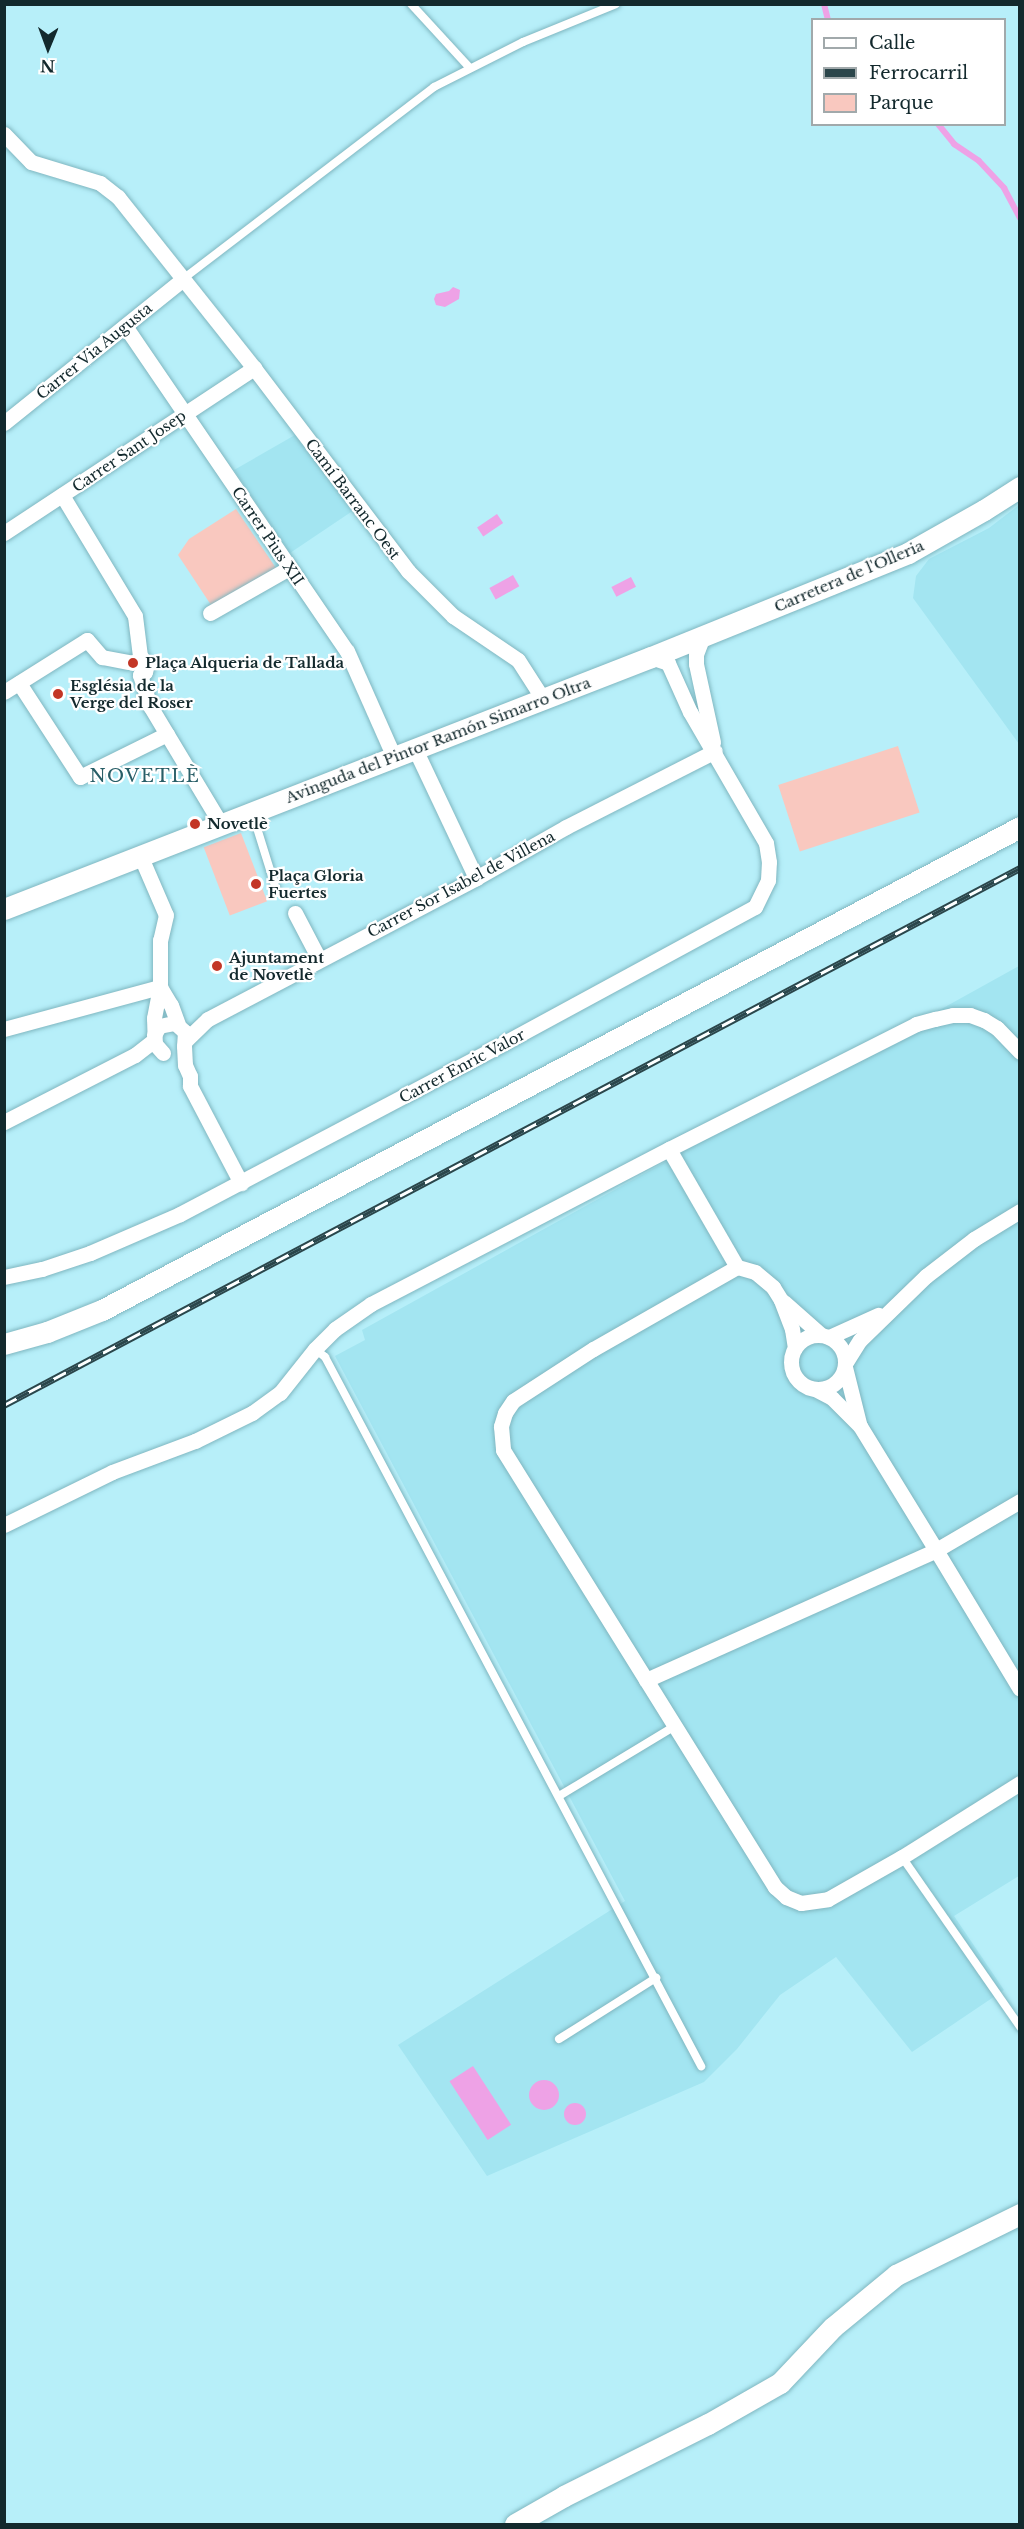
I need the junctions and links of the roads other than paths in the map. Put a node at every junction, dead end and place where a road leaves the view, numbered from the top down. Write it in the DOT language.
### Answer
graph roads {
  1 [pos="411,4"];
  2 [pos="616,4"];
  3 [pos="469,67"];
  4 [pos="4,134"];
  5 [pos="183,279"];
  6 [pos="125,326"];
  7 [pos="254,368"];
  8 [pos="185,413"];
  9 [pos="4,423"];
  10 [pos="1020,486"];
  11 [pos="62,495"];
  12 [pos="4,533"];
  13 [pos="289,568"];
  14 [pos="210,613"];
  15 [pos="703,636"];
  16 [pos="651,657"];
  17 [pos="134,659"];
  18 [pos="19,683"];
  19 [pos="4,692"];
  20 [pos="543,699"];
  21 [pos="167,734"];
  22 [pos="415,749"];
  23 [pos="715,751"];
  24 [pos="394,757"];
  25 [pos="254,820"];
  26 [pos="221,824"];
  27 [pos="1020,827"];
  28 [pos="141,855"];
  29 [pos="476,878"];
  30 [pos="276,889"];
  31 [pos="4,909"];
  32 [pos="295,914"];
  33 [pos="319,959"];
  34 [pos="160,987"];
  35 [pos="208,1019"];
  36 [pos="179,1024"];
  37 [pos="4,1029"];
  38 [pos="185,1043"];
  39 [pos="159,1046"];
  40 [pos="1020,1052"];
  41 [pos="190,1086"];
  42 [pos="4,1122"];
  43 [pos="669,1149"];
  44 [pos="241,1183"];
  45 [pos="1020,1211"];
  46 [pos="737,1267"];
  47 [pos="4,1276"];
  48 [pos="781,1299"];
  49 [pos="889,1310"];
  50 [pos="824,1336"];
  51 [pos="4,1344"];
  52 [pos="315,1348"];
  53 [pos="795,1348"];
  54 [pos="846,1364"];
  55 [pos="815,1389"];
  56 [pos="860,1426"];
  57 [pos="1020,1501"];
  58 [pos="4,1525"];
  59 [pos="936,1550"];
  60 [pos="646,1680"];
  61 [pos="1020,1689"];
  62 [pos="675,1726"];
  63 [pos="1020,1783"];
  64 [pos="558,1796"];
  65 [pos="902,1857"];
  66 [pos="656,1978"];
  67 [pos="1020,2027"];
  68 [pos="559,2038"];
  69 [pos="701,2066"];
  70 [pos="1020,2214"];
  71 [pos="515,2524"];
  1 -- 3 [label="lane"];
  2 -- 3 [label="lane"];
  3 -- 5 [label="lane"];
  4 -- 5 [label="street, Camí Barranc Oest"];
  5 -- 6 [label="street, Carrer Via Augusta"];
  5 -- 7 [label="street, Camí Barranc Oest"];
  6 -- 8 [label="street, Carrer Pius XII"];
  6 -- 9 [label="street, Carrer Via Augusta"];
  7 -- 8 [label="street, Carrer Sant Josep"];
  7 -- 20 [label="street, Camí Barranc Oest"];
  8 -- 11 [label="street, Carrer Sant Josep"];
  8 -- 13 [label="street, Carrer Pius XII"];
  10 -- 15 [label="street, Carretera de l'Olleria"];
  11 -- 12 [label="street, Carrer Sant Josep"];
  11 -- 17 [label="street"];
  13 -- 14 [label="street"];
  13 -- 24 [label="street, Carrer Pius XII"];
  15 -- 16 [label="street, Avinguda del Pintor Ramón Simarro Oltra"];
  15 -- 23 [label="street, Carrer Enric Valor"];
  16 -- 20 [label="street, Avinguda del Pintor Ramón Simarro Oltra"];
  16 -- 23 [label="street, Carrer Enric Valor"];
  17 -- 18 [label="street"];
  17 -- 21 [label="street"];
  18 -- 19 [label="street"];
  18 -- 21 [label="street"];
  20 -- 22 [label="street, Avinguda del Pintor Ramón Simarro Oltra"];
  21 -- 26 [label="street"];
  22 -- 24 [label="street, Avinguda del Pintor Ramón Simarro Oltra"];
  22 -- 29 [label="street"];
  23 -- 29 [label="street, Carrer Sor Isabel de Villena"];
  23 -- 44 [label="street, Carrer Enric Valor"];
  24 -- 25 [label="street, Avinguda del Pintor Ramón Simarro Oltra"];
  25 -- 26 [label="street, Avinguda del Pintor Ramón Simarro Oltra"];
  25 -- 30 [label="lane"];
  26 -- 28 [label="street, Avinguda del Pintor Ramón Simarro Oltra"];
  27 -- 51 [label="street"];
  28 -- 31 [label="street, Avinguda del Pintor Ramón Simarro Oltra"];
  28 -- 34 [label="street"];
  29 -- 33 [label="street, Carrer Sor Isabel de Villena"];
  32 -- 33 [label="street"];
  33 -- 35 [label="street, Carrer Sor Isabel de Villena"];
  34 -- 36 [label="street"];
  34 -- 37 [label="street"];
  34 -- 39 [label="street"];
  35 -- 36 [label="street, Carrer Sor Isabel de Villena"];
  35 -- 38 [label="street, Carrer Sor Isabel de Villena"];
  36 -- 38 [label="street"];
  36 -- 39 [label="street"];
  38 -- 39 [label="street"];
  38 -- 41 [label="street"];
  39 -- 41 [label="street"];
  39 -- 42 [label="street"];
  40 -- 43 [label="street"];
  41 -- 44 [label="street"];
  43 -- 46 [label="street"];
  43 -- 52 [label="street"];
  44 -- 47 [label="street, Carrer Enric Valor"];
  45 -- 49 [label="street"];
  46 -- 48 [label="street"];
  46 -- 60 [label="street"];
  48 -- 50 [label="street"];
  48 -- 53 [label="street"];
  49 -- 50 [label="street"];
  49 -- 54 [label="street"];
  50 -- 53 [label="street"];
  50 -- 54 [label="street"];
  52 -- 58 [label="street"];
  52 -- 64 [label="lane"];
  53 -- 55 [label="street"];
  54 -- 55 [label="street"];
  54 -- 56 [label="street"];
  55 -- 56 [label="street"];
  56 -- 59 [label="street"];
  57 -- 59 [label="street"];
  59 -- 60 [label="street"];
  59 -- 61 [label="street"];
  60 -- 62 [label="street"];
  62 -- 64 [label="lane"];
  62 -- 65 [label="street"];
  63 -- 65 [label="street"];
  64 -- 66 [label="lane"];
  65 -- 67 [label="lane"];
  66 -- 68 [label="lane"];
  66 -- 69 [label="lane"];
  70 -- 71 [label="street"];
}
